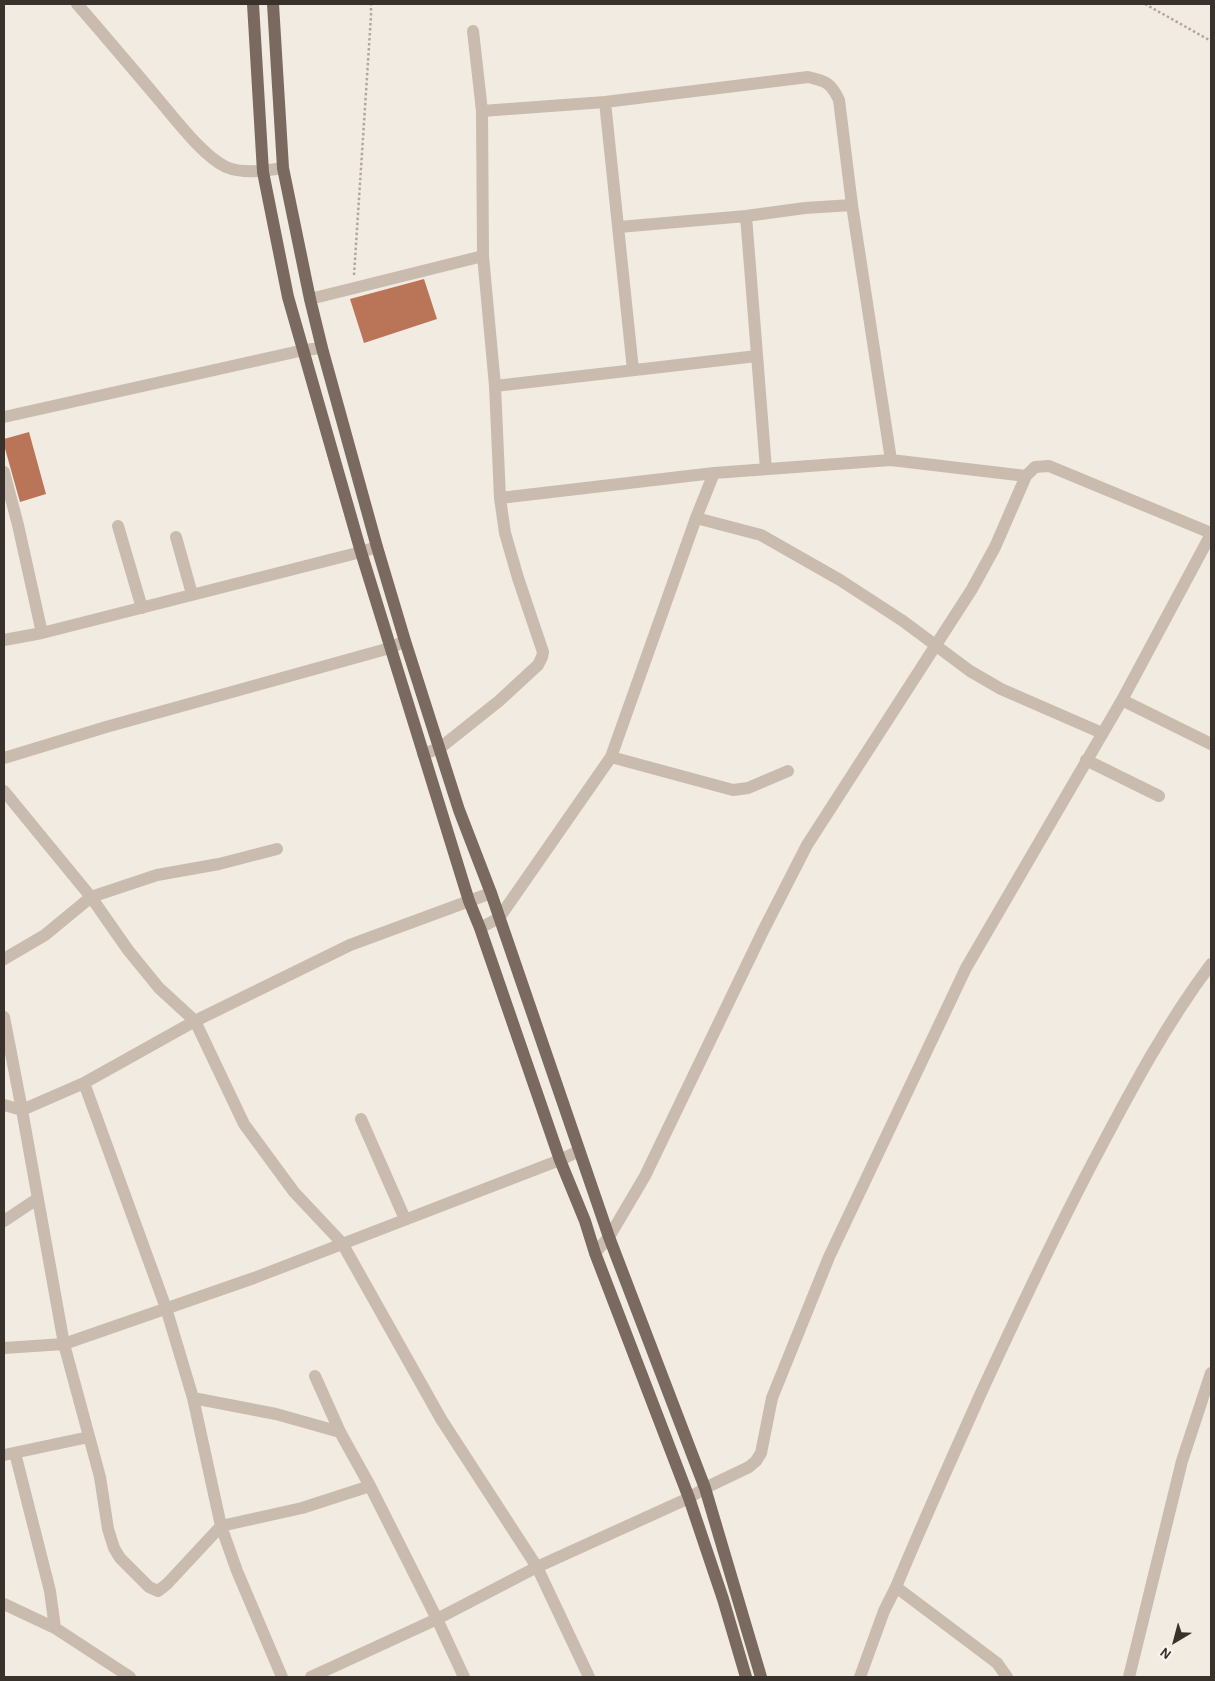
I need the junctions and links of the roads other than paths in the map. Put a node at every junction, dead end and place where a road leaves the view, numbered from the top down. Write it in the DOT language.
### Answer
graph roads {
  1 [pos="77,4"];
  2 [pos="254,4"];
  3 [pos="273,4"];
  4 [pos="474,31"];
  5 [pos="605,102"];
  6 [pos="482,112"];
  7 [pos="283,168"];
  8 [pos="263,172"];
  9 [pos="852,205"];
  10 [pos="746,216"];
  11 [pos="619,227"];
  12 [pos="483,256"];
  13 [pos="310,300"];
  14 [pos="322,348"];
  15 [pos="304,350"];
  16 [pos="757,356"];
  17 [pos="633,370"];
  18 [pos="495,386"];
  19 [pos="4,417"];
  20 [pos="891,460"];
  21 [pos="766,469"];
  22 [pos="4,472"];
  23 [pos="714,474"];
  24 [pos="1026,476"];
  25 [pos="500,498"];
  26 [pos="696,518"];
  27 [pos="118,526"];
  28 [pos="1211,533"];
  29 [pos="176,537"];
  30 [pos="377,547"];
  31 [pos="361,552"];
  32 [pos="192,594"];
  33 [pos="142,608"];
  34 [pos="42,633"];
  35 [pos="4,640"];
  36 [pos="405,641"];
  37 [pos="936,645"];
  38 [pos="390,648"];
  39 [pos="1122,700"];
  40 [pos="1102,733"];
  41 [pos="1211,744"];
  42 [pos="440,748"];
  43 [pos="423,754"];
  44 [pos="611,757"];
  45 [pos="4,758"];
  46 [pos="1086,760"];
  47 [pos="788,772"];
  48 [pos="4,791"];
  49 [pos="1159,796"];
  50 [pos="459,810"];
  51 [pos="440,811"];
  52 [pos="277,849"];
  53 [pos="491,893"];
  54 [pos="91,896"];
  55 [pos="469,902"];
  56 [pos="499,918"];
  57 [pos="480,928"];
  58 [pos="4,959"];
  59 [pos="1209,973"];
  60 [pos="4,1017"];
  61 [pos="195,1021"];
  62 [pos="84,1083"];
  63 [pos="4,1105"];
  64 [pos="22,1110"];
  65 [pos="361,1119"];
  66 [pos="579,1151"];
  67 [pos="560,1160"];
  68 [pos="37,1199"];
  69 [pos="405,1219"];
  70 [pos="4,1221"];
  71 [pos="609,1237"];
  72 [pos="342,1243"];
  73 [pos="595,1253"];
  74 [pos="166,1308"];
  75 [pos="64,1344"];
  76 [pos="4,1348"];
  77 [pos="1211,1374"];
  78 [pos="316,1376"];
  79 [pos="193,1398"];
  80 [pos="340,1432"];
  81 [pos="89,1437"];
  82 [pos="9,1454"];
  83 [pos="370,1486"];
  84 [pos="705,1488"];
  85 [pos="689,1498"];
  86 [pos="222,1526"];
  87 [pos="537,1567"];
  88 [pos="896,1587"];
  89 [pos="4,1604"];
  90 [pos="437,1619"];
  91 [pos="55,1628"];
  92 [pos="130,1677"];
  93 [pos="282,1677"];
  94 [pos="311,1677"];
  95 [pos="464,1677"];
  96 [pos="589,1677"];
  97 [pos="746,1677"];
  98 [pos="761,1677"];
  99 [pos="860,1677"];
  100 [pos="1007,1677"];
  101 [pos="1129,1677"];
  1 -- 8 [label="street"];
  2 -- 8 [label="main road"];
  3 -- 7 [label="main road"];
  4 -- 6 [label="street"];
  5 -- 6 [label="street"];
  5 -- 9 [label="street"];
  5 -- 11 [label="street"];
  6 -- 12 [label="street"];
  7 -- 8 [label="street"];
  7 -- 13 [label="main road"];
  8 -- 15 [label="main road"];
  9 -- 10 [label="street"];
  9 -- 20 [label="street"];
  10 -- 11 [label="street"];
  10 -- 16 [label="street"];
  11 -- 17 [label="street"];
  12 -- 13 [label="street"];
  12 -- 18 [label="street"];
  13 -- 14 [label="main road"];
  14 -- 15 [label="street"];
  14 -- 30 [label="main road"];
  15 -- 19 [label="street"];
  15 -- 31 [label="main road"];
  16 -- 17 [label="street"];
  16 -- 21 [label="street"];
  17 -- 18 [label="street"];
  18 -- 25 [label="street"];
  20 -- 21 [label="street"];
  20 -- 24 [label="street"];
  21 -- 23 [label="street"];
  22 -- 34 [label="street"];
  23 -- 25 [label="street"];
  23 -- 26 [label="street"];
  24 -- 28 [label="street"];
  24 -- 37 [label="street"];
  25 -- 42 [label="street"];
  26 -- 37 [label="street"];
  26 -- 44 [label="street"];
  27 -- 33 [label="street"];
  28 -- 39 [label="street"];
  29 -- 32 [label="street"];
  30 -- 31 [label="street"];
  30 -- 36 [label="main road"];
  31 -- 32 [label="street"];
  31 -- 38 [label="main road"];
  32 -- 33 [label="street"];
  33 -- 34 [label="street"];
  34 -- 35 [label="street"];
  36 -- 38 [label="street"];
  36 -- 42 [label="main road"];
  37 -- 40 [label="street"];
  37 -- 71 [label="street"];
  38 -- 43 [label="main road"];
  38 -- 45 [label="street"];
  39 -- 40 [label="street"];
  39 -- 41 [label="street"];
  40 -- 46 [label="street"];
  42 -- 43 [label="street"];
  42 -- 50 [label="main road"];
  43 -- 51 [label="main road"];
  44 -- 47 [label="street"];
  44 -- 56 [label="street"];
  46 -- 49 [label="street"];
  46 -- 84 [label="street"];
  48 -- 54 [label="street"];
  50 -- 51 [label="main road"];
  50 -- 53 [label="main road"];
  51 -- 55 [label="main road"];
  52 -- 54 [label="street"];
  53 -- 55 [label="street"];
  53 -- 56 [label="main road"];
  54 -- 58 [label="street"];
  54 -- 61 [label="street"];
  55 -- 57 [label="main road"];
  55 -- 61 [label="street"];
  56 -- 57 [label="street"];
  56 -- 66 [label="main road"];
  57 -- 67 [label="main road"];
  59 -- 88 [label="street"];
  60 -- 64 [label="street"];
  61 -- 62 [label="street"];
  61 -- 72 [label="street"];
  62 -- 64 [label="street"];
  62 -- 74 [label="street"];
  63 -- 64 [label="street"];
  64 -- 68 [label="street"];
  65 -- 69 [label="street"];
  66 -- 67 [label="street"];
  66 -- 71 [label="main road"];
  67 -- 69 [label="street"];
  67 -- 73 [label="main road"];
  68 -- 70 [label="street"];
  68 -- 75 [label="street"];
  69 -- 72 [label="street"];
  71 -- 73 [label="street"];
  71 -- 84 [label="main road"];
  72 -- 74 [label="street"];
  72 -- 87 [label="street"];
  73 -- 85 [label="main road"];
  74 -- 75 [label="street"];
  74 -- 79 [label="street"];
  75 -- 76 [label="street"];
  75 -- 81 [label="street"];
  77 -- 101 [label="street"];
  78 -- 80 [label="street"];
  79 -- 80 [label="street"];
  79 -- 86 [label="street"];
  80 -- 83 [label="street"];
  81 -- 82 [label="street"];
  81 -- 86 [label="street"];
  82 -- 91 [label="street"];
  83 -- 86 [label="street"];
  83 -- 90 [label="street"];
  84 -- 85 [label="street"];
  84 -- 98 [label="main road"];
  85 -- 87 [label="street"];
  85 -- 97 [label="main road"];
  86 -- 93 [label="street"];
  87 -- 90 [label="street"];
  87 -- 96 [label="street"];
  88 -- 99 [label="street"];
  88 -- 100 [label="street"];
  89 -- 91 [label="street"];
  90 -- 94 [label="street"];
  90 -- 95 [label="street"];
  91 -- 92 [label="street"];
}
